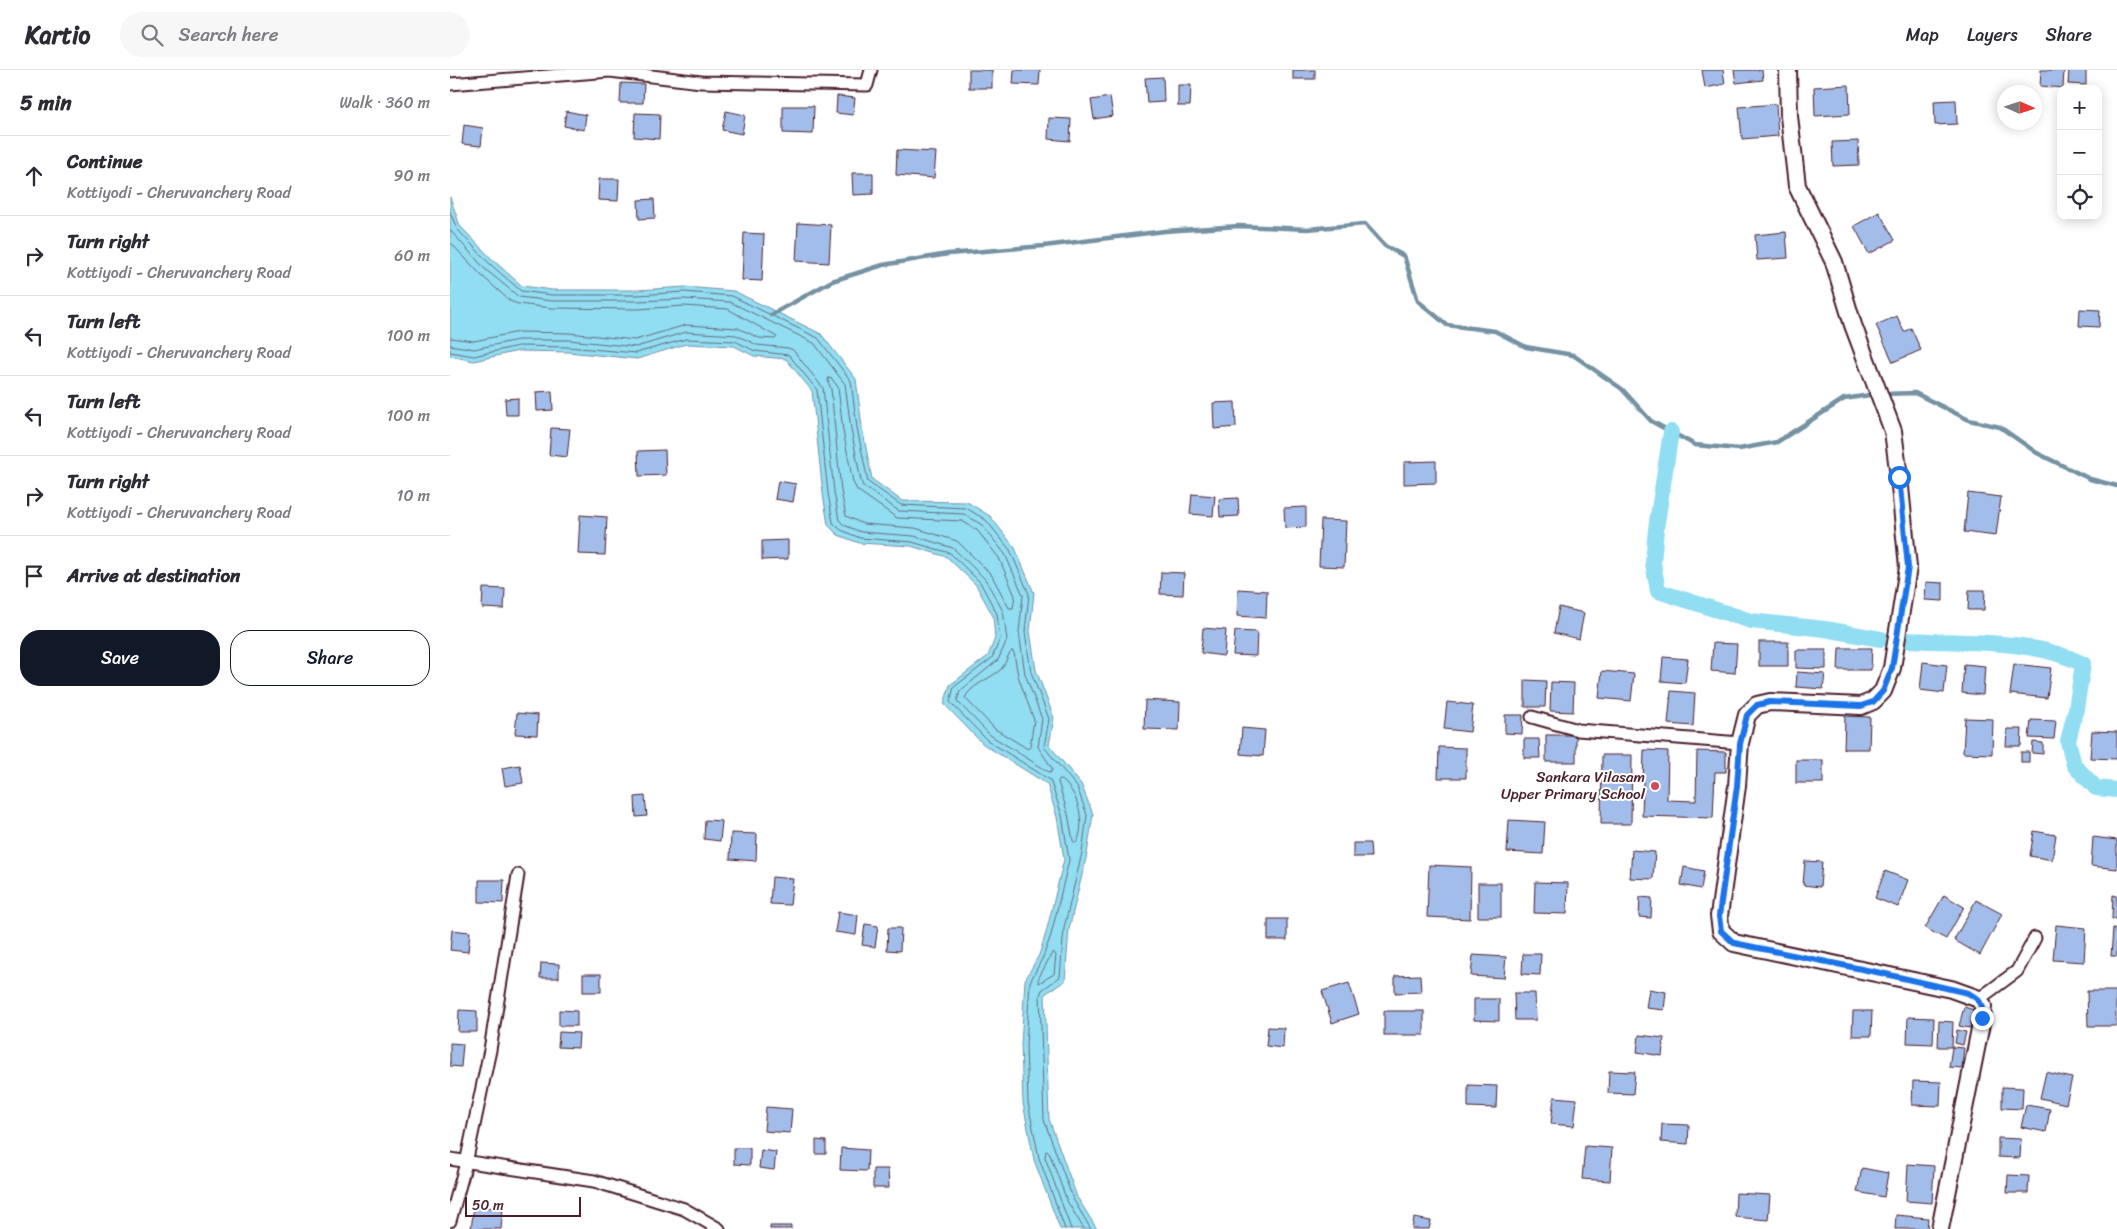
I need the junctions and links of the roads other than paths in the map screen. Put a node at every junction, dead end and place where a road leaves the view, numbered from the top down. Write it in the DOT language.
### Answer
graph roads {
  1 [pos="871,70"];
  2 [pos="1788,70"];
  3 [pos="450,84"];
  4 [pos="1532,717"];
  5 [pos="1740,744"];
  6 [pos="518,875"];
  7 [pos="2034,938"];
  8 [pos="1979,999"];
  9 [pos="450,1159"];
  10 [pos="466,1163"];
  11 [pos="450,1221"];
  12 [pos="719,1229"];
  13 [pos="1940,1229"];
  1 -- 3 [label="street"];
  2 -- 5 [label="main road"];
  4 -- 5 [label="street"];
  5 -- 8 [label="main road"];
  6 -- 10 [label="street"];
  7 -- 8 [label="street"];
  8 -- 13 [label="main road"];
  9 -- 10 [label="street"];
  10 -- 11 [label="street"];
  10 -- 12 [label="street"];
}
